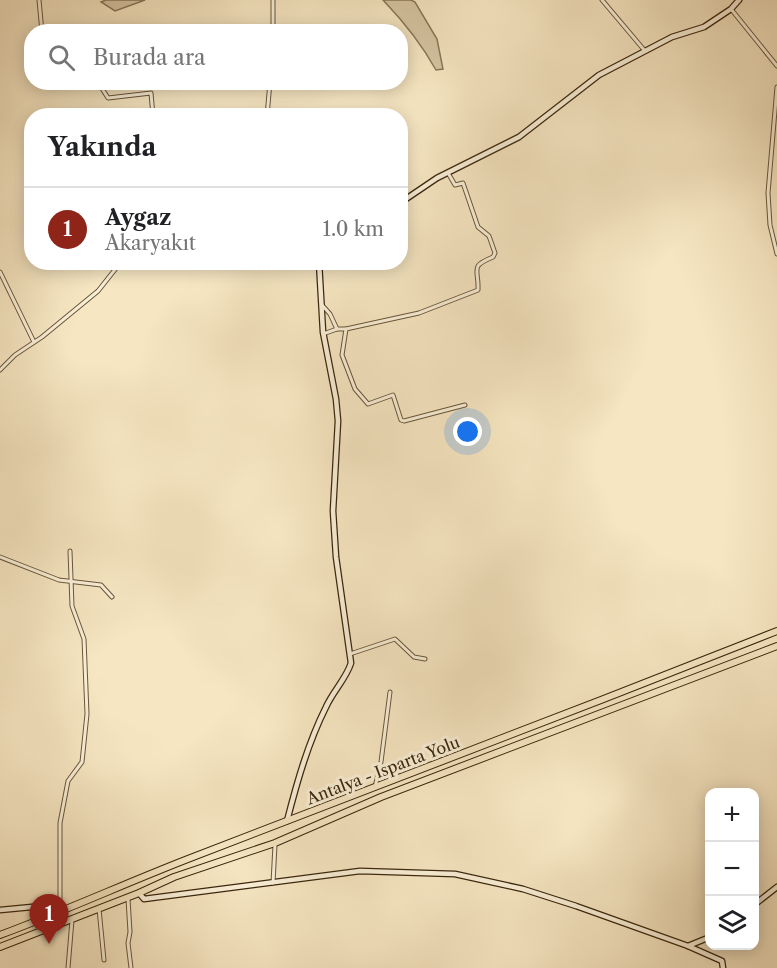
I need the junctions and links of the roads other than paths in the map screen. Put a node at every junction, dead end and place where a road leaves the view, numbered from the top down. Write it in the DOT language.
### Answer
graph roads {
  1 [pos="39,0"];
  2 [pos="273,0"];
  3 [pos="602,0"];
  4 [pos="736,1"];
  5 [pos="731,9"];
  6 [pos="41,24"];
  7 [pos="273,24"];
  8 [pos="645,51"];
  9 [pos="777,66"];
  10 [pos="777,87"];
  11 [pos="102,90"];
  12 [pos="269,90"];
  13 [pos="152,108"];
  14 [pos="268,108"];
  15 [pos="448,173"];
  16 [pos="408,198"];
  17 [pos="777,254"];
  18 [pos="115,270"];
  19 [pos="319,270"];
  20 [pos="0,272"];
  21 [pos="321,304"];
  22 [pos="337,328"];
  23 [pos="346,329"];
  24 [pos="323,334"];
  25 [pos="34,342"];
  26 [pos="0,370"];
  27 [pos="465,405"];
  28 [pos="70,551"];
  29 [pos="0,557"];
  30 [pos="70,581"];
  31 [pos="112,597"];
  32 [pos="777,632"];
  33 [pos="777,646"];
  34 [pos="350,654"];
  35 [pos="425,659"];
  36 [pos="390,692"];
  37 [pos="375,789"];
  38 [pos="287,821"];
  39 [pos="275,843"];
  40 [pos="273,883"];
  41 [pos="777,887"];
  42 [pos="140,893"];
  43 [pos="128,897"];
  44 [pos="759,901"];
  45 [pos="62,909"];
  46 [pos="99,909"];
  47 [pos="0,910"];
  48 [pos="72,920"];
  49 [pos="0,935"];
  50 [pos="705,939"];
  51 [pos="688,946"];
  52 [pos="0,947"];
  53 [pos="104,960"];
  54 [pos="68,968"];
  55 [pos="131,968"];
  56 [pos="723,968"];
  1 -- 6 [label="street"];
  2 -- 7 [label="street"];
  3 -- 8 [label="street"];
  4 -- 5 [label="street"];
  5 -- 8 [label="street"];
  5 -- 9 [label="street"];
  8 -- 15 [label="street"];
  10 -- 17 [label="street"];
  11 -- 13 [label="street"];
  12 -- 14 [label="street"];
  15 -- 16 [label="street"];
  15 -- 23 [label="street"];
  18 -- 25 [label="street"];
  19 -- 21 [label="street"];
  20 -- 25 [label="street"];
  21 -- 22 [label="street"];
  21 -- 24 [label="street"];
  22 -- 23 [label="street"];
  22 -- 24 [label="street"];
  23 -- 27 [label="street"];
  24 -- 34 [label="street"];
  25 -- 26 [label="street"];
  28 -- 30 [label="street"];
  29 -- 30 [label="street"];
  30 -- 31 [label="street"];
  30 -- 45 [label="street"];
  32 -- 37 [label="highway, Antalya - Isparta Yolu"];
  33 -- 39 [label="highway, Antalya - Isparta Yolu"];
  34 -- 35 [label="street"];
  34 -- 38 [label="street"];
  36 -- 37 [label="street"];
  37 -- 38 [label="highway, Antalya - Isparta Yolu"];
  38 -- 45 [label="highway, Antalya - Isparta Yolu"];
  39 -- 40 [label="street"];
  39 -- 42 [label="highway, Antalya - Isparta Yolu"];
  40 -- 42 [label="street"];
  40 -- 51 [label="street"];
  41 -- 44 [label="street"];
  42 -- 43 [label="highway, Antalya - Isparta Yolu"];
  43 -- 46 [label="highway, Antalya - Isparta Yolu"];
  43 -- 55 [label="street"];
  45 -- 47 [label="street"];
  45 -- 49 [label="highway, Antalya - Isparta Yolu"];
  46 -- 48 [label="highway, Antalya - Isparta Yolu"];
  46 -- 53 [label="street"];
  48 -- 52 [label="highway, Antalya - Isparta Yolu"];
  48 -- 54 [label="street"];
  50 -- 51 [label="street"];
  51 -- 56 [label="street"];
}
